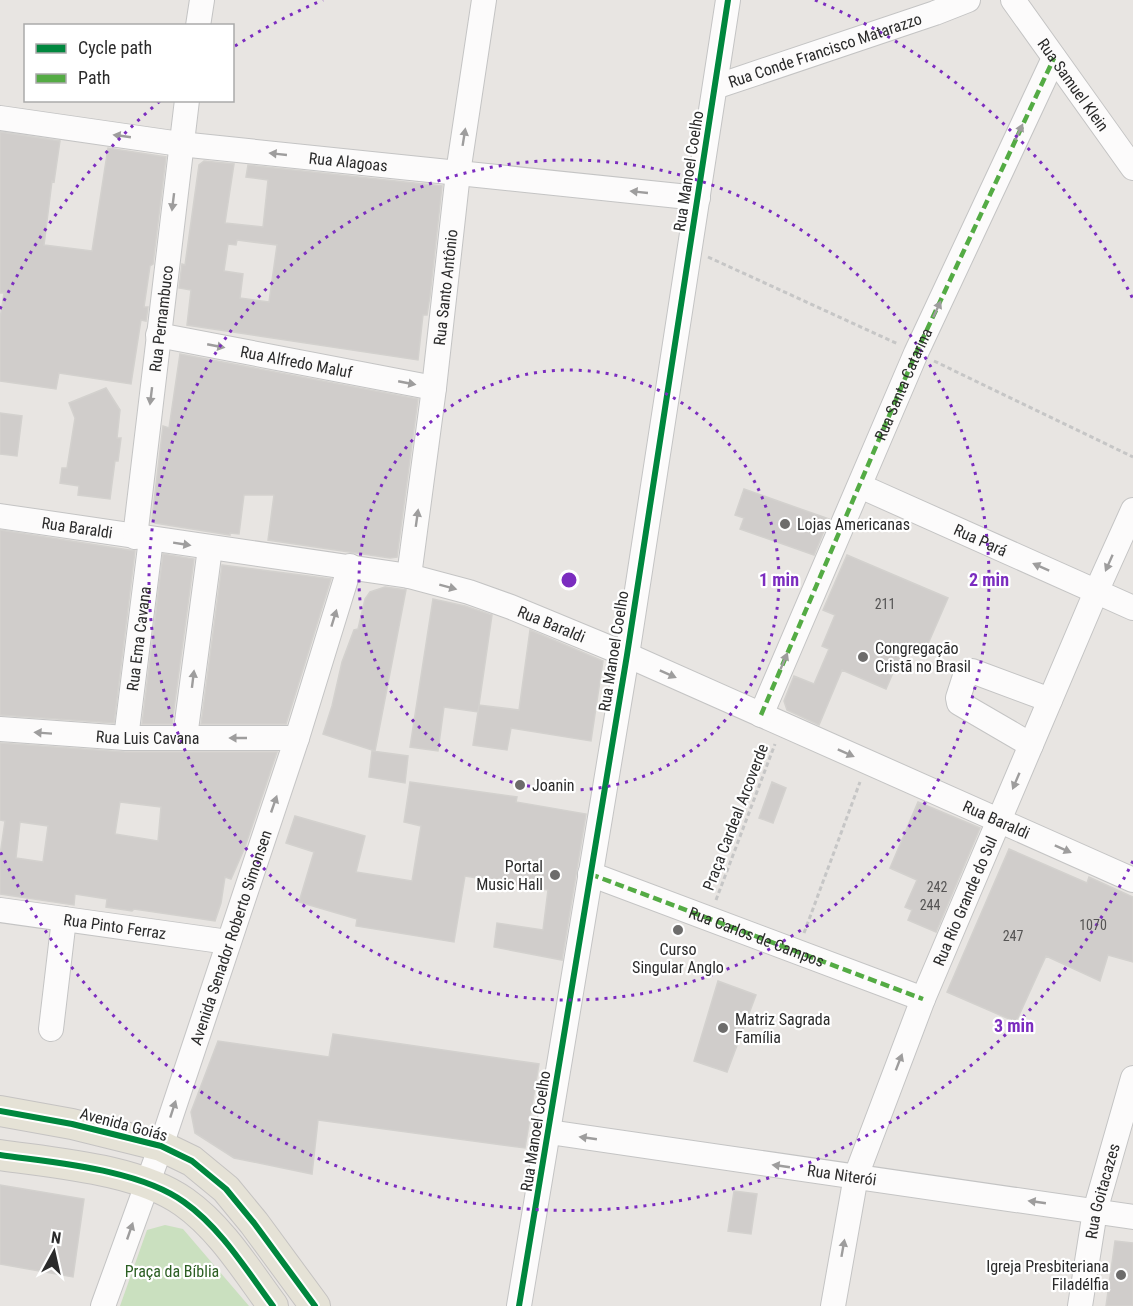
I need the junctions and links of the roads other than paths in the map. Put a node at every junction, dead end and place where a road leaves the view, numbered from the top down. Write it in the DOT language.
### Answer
graph roads {
  1 [pos="202,0"];
  2 [pos="484,0"];
  3 [pos="728,0"];
  4 [pos="968,0"];
  5 [pos="1013,0"];
  6 [pos="198,24"];
  7 [pos="1054,58"];
  8 [pos="715,87"];
  9 [pos="187,102"];
  10 [pos="0,118"];
  11 [pos="180,144"];
  12 [pos="1133,168"];
  13 [pos="458,173"];
  14 [pos="698,198"];
  15 [pos="158,335"];
  16 [pos="434,388"];
  17 [pos="860,486"];
  18 [pos="1133,510"];
  19 [pos="0,516"];
  20 [pos="143,538"];
  21 [pos="210,548"];
  22 [pos="350,566"];
  23 [pos="409,576"];
  24 [pos="1096,592"];
  25 [pos="1133,608"];
  26 [pos="627,655"];
  27 [pos="1050,700"];
  28 [pos="771,720"];
  29 [pos="0,729"];
  30 [pos="126,738"];
  31 [pos="185,738"];
  32 [pos="297,738"];
  33 [pos="1031,745"];
  34 [pos="999,821"];
  35 [pos="590,874"];
  36 [pos="1133,880"];
  37 [pos="0,910"];
  38 [pos="64,919"];
  39 [pos="228,942"];
  40 [pos="923,999"];
  41 [pos="51,1029"];
  42 [pos="1133,1078"];
  43 [pos="0,1111"];
  44 [pos="549,1132"];
  45 [pos="160,1146"];
  46 [pos="0,1155"];
  47 [pos="856,1176"];
  48 [pos="147,1184"];
  49 [pos="1095,1211"];
  50 [pos="1133,1217"];
  51 [pos="103,1306"];
  52 [pos="273,1306"];
  53 [pos="315,1306"];
  54 [pos="519,1306"];
  55 [pos="833,1306"];
  56 [pos="1080,1306"];
  1 -- 6 [label="street"];
  13 -- 2 [label="street, Rua Santo Antônio, one-way"];
  3 -- 8 [label="street, Rua Manoel Coelho"];
  4 -- 8 [label="street, Rua Conde Francisco Matarazzo"];
  5 -- 7 [label="street, Rua Samuel Klein"];
  7 -- 12 [label="street, Rua Samuel Klein"];
  17 -- 7 [label="street, Rua Santa Catarina, one-way"];
  8 -- 14 [label="street, Rua Manoel Coelho"];
  9 -- 11 [label="street, Rua Pernambuco"];
  11 -- 10 [label="street, Rua Alagoas, one-way"];
  13 -- 11 [label="street, Rua Alagoas, one-way"];
  11 -- 15 [label="street, Rua Pernambuco, one-way"];
  14 -- 13 [label="street, Rua Alagoas, one-way"];
  13 -- 16 [label="street, Rua Santo Antônio"];
  14 -- 26 [label="street, Rua Manoel Coelho"];
  15 -- 16 [label="street, Rua Alfredo Maluf, one-way"];
  15 -- 20 [label="street, Rua Pernambuco, one-way"];
  23 -- 16 [label="street, Rua Santo Antônio, one-way"];
  24 -- 17 [label="street, Rua Pará, one-way"];
  28 -- 17 [label="street, Rua Santa Catarina, one-way"];
  18 -- 24 [label="street, Rua Rio Grande do Sul, one-way"];
  19 -- 20 [label="street, Rua Baraldi"];
  20 -- 21 [label="street, Rua Baraldi, one-way"];
  20 -- 30 [label="street, Rua Ema Cavana"];
  21 -- 22 [label="street, Rua Baraldi"];
  31 -- 21 [label="street, one-way"];
  22 -- 23 [label="street, Rua Baraldi"];
  32 -- 22 [label="street, Avenida Senador Roberto Simonsen, one-way"];
  23 -- 26 [label="street, Rua Baraldi, one-way"];
  24 -- 25 [label="street, Rua Pará"];
  24 -- 27 [label="street, Rua Rio Grande do Sul"];
  26 -- 28 [label="street, Rua Baraldi, one-way"];
  26 -- 35 [label="street, Rua Manoel Coelho"];
  27 -- 33 [label="street, Rua Rio Grande do Sul"];
  27 -- 33 [label="street"];
  28 -- 34 [label="street, Rua Baraldi, one-way"];
  30 -- 29 [label="street, Rua Luis Cavana, one-way"];
  30 -- 31 [label="street, Rua Luis Cavana"];
  32 -- 31 [label="street, Rua Luis Cavana, one-way"];
  39 -- 32 [label="street, Avenida Senador Roberto Simonsen, one-way"];
  33 -- 34 [label="street, Rua Rio Grande do Sul, one-way"];
  34 -- 36 [label="street, Rua Baraldi, one-way"];
  34 -- 40 [label="street, Rua Rio Grande do Sul"];
  35 -- 40 [label="street, Rua Carlos de Campos"];
  35 -- 44 [label="street, Rua Manoel Coelho"];
  37 -- 38 [label="street, Rua Pinto Ferraz"];
  38 -- 39 [label="street, Rua Pinto Ferraz"];
  38 -- 41 [label="street"];
  45 -- 39 [label="street, Avenida Senador Roberto Simonsen, one-way"];
  47 -- 40 [label="street, Rua Rio Grande do Sul, one-way"];
  42 -- 49 [label="street, Rua Goitacazes"];
  43 -- 45 [label="main road, Avenida Goiás"];
  47 -- 44 [label="street, Rua Niterói, one-way"];
  44 -- 54 [label="street, Rua Manoel Coelho"];
  45 -- 48 [label="street, Avenida Senador Roberto Simonsen"];
  45 -- 53 [label="main road, Avenida Goiás"];
  46 -- 48 [label="main road"];
  49 -- 47 [label="street, Rua Niterói, one-way"];
  55 -- 47 [label="street, Rua Rio Grande do Sul, one-way"];
  51 -- 48 [label="street, Avenida Senador Roberto Simonsen, one-way"];
  48 -- 52 [label="main road"];
  49 -- 50 [label="street, Rua Niterói"];
  49 -- 56 [label="street, Rua Goitacazes"];
}
